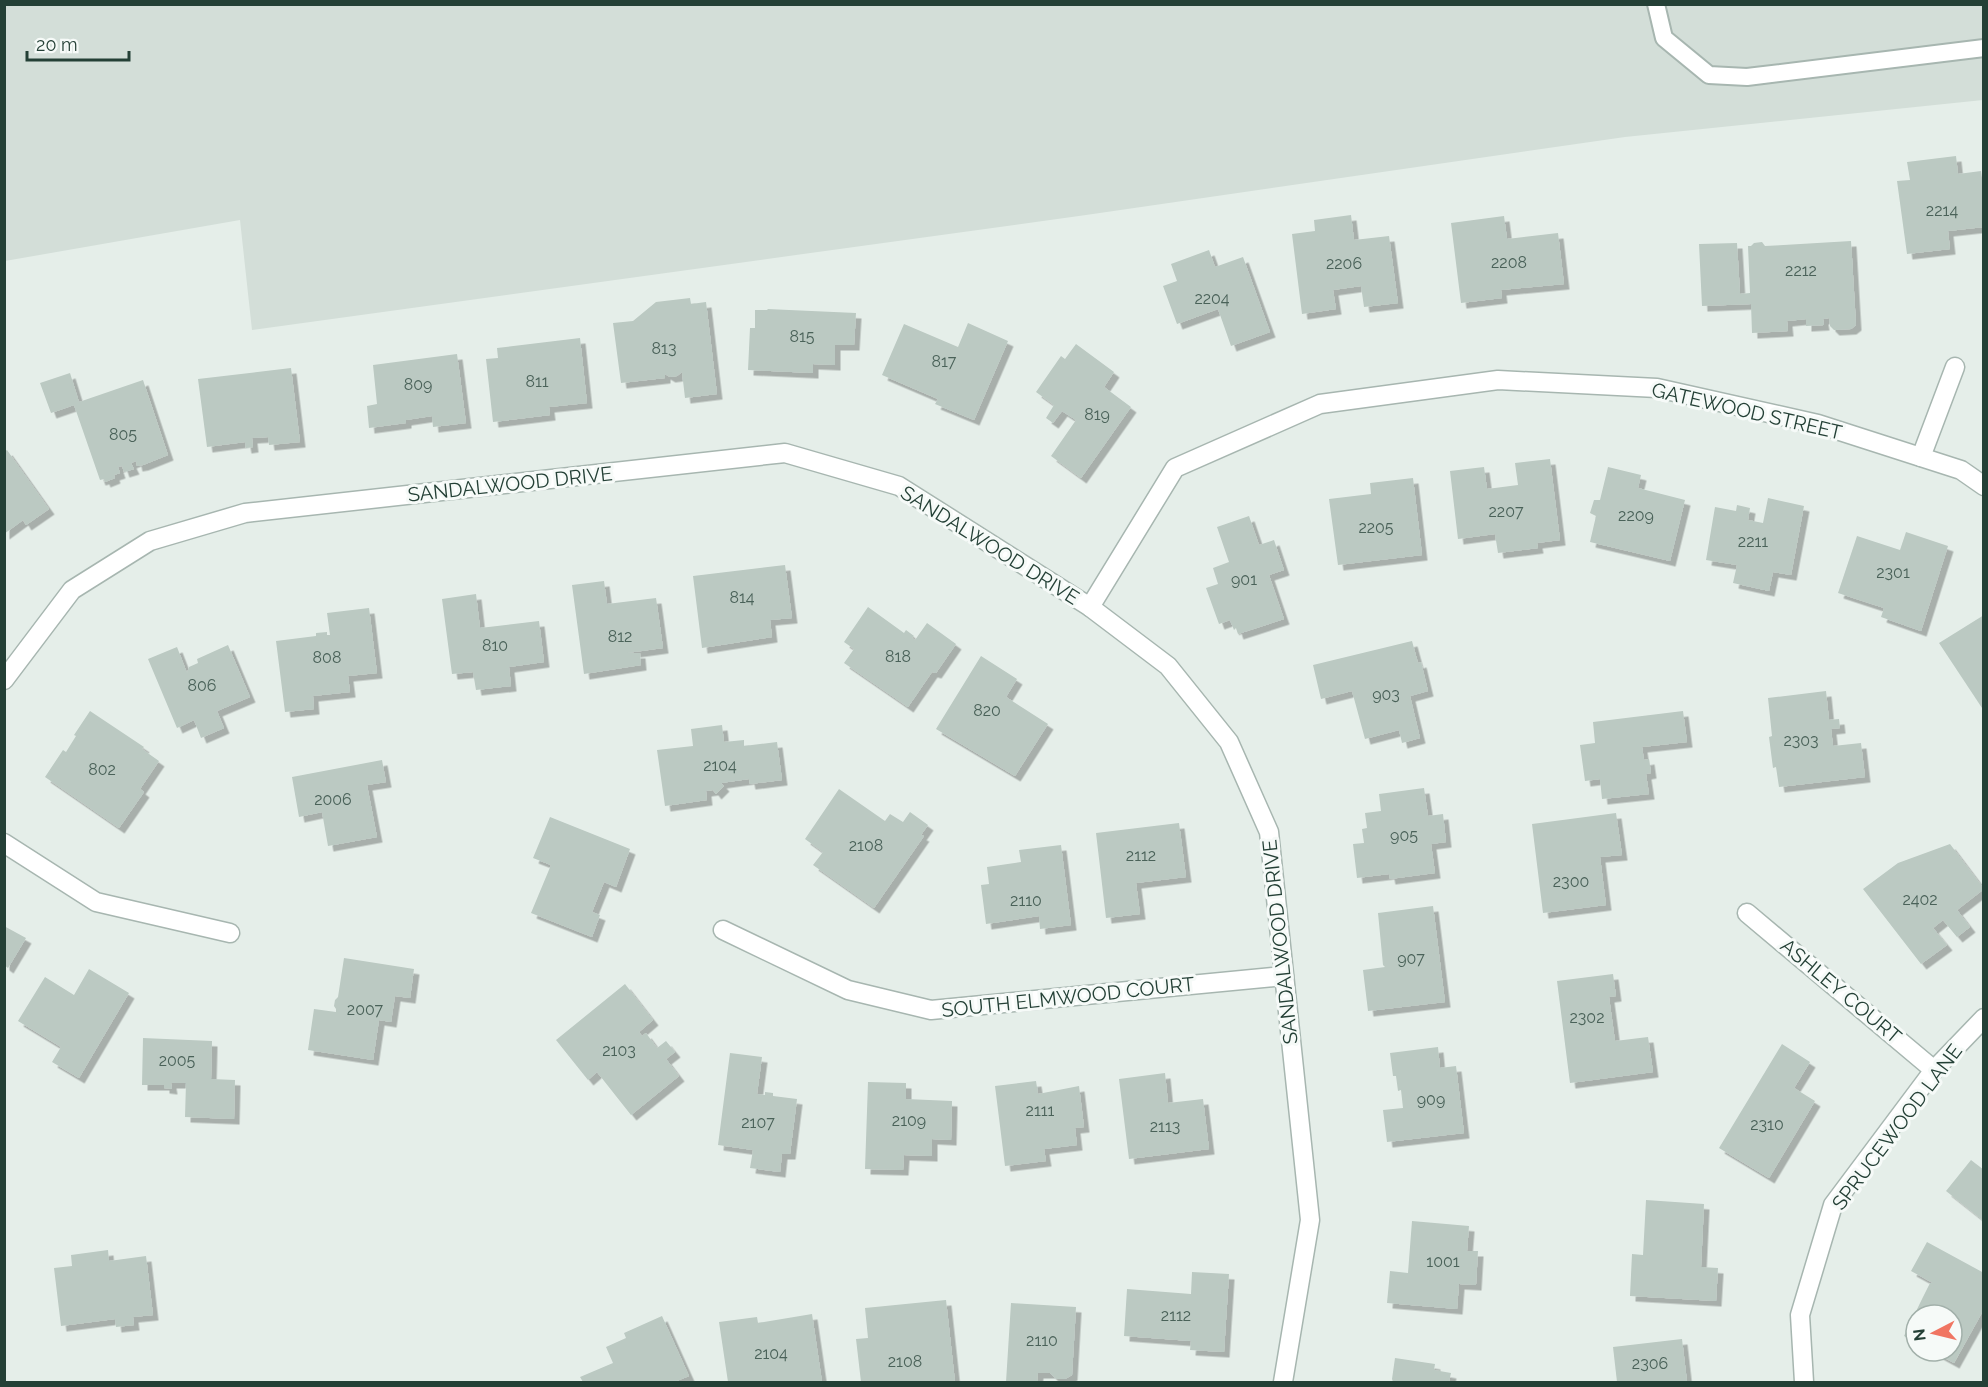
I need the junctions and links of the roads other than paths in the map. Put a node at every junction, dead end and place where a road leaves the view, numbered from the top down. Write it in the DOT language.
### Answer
graph roads {
  1 [pos="1656,4"];
  2 [pos="1983,48"];
  3 [pos="1955,367"];
  4 [pos="1921,457"];
  5 [pos="1983,486"];
  6 [pos="1090,607"];
  7 [pos="4,680"];
  8 [pos="4,843"];
  9 [pos="1747,913"];
  10 [pos="723,930"];
  11 [pos="230,933"];
  12 [pos="1284,976"];
  13 [pos="1983,1018"];
  14 [pos="1934,1070"];
  15 [pos="1283,1383"];
  16 [pos="1804,1383"];
  1 -- 2 [label="lane"];
  3 -- 4 [label="street"];
  4 -- 5 [label="street, GATEWOOD STREET"];
  4 -- 6 [label="street, GATEWOOD STREET"];
  6 -- 7 [label="street, SANDALWOOD DRIVE"];
  6 -- 12 [label="street, SANDALWOOD DRIVE"];
  8 -- 11 [label="street"];
  9 -- 14 [label="street, ASHLEY COURT"];
  10 -- 12 [label="street, SOUTH ELMWOOD COURT"];
  12 -- 15 [label="street, SANDALWOOD DRIVE"];
  13 -- 14 [label="street, SPRUCEWOOD LANE"];
  14 -- 16 [label="street, SPRUCEWOOD LANE"];
}
